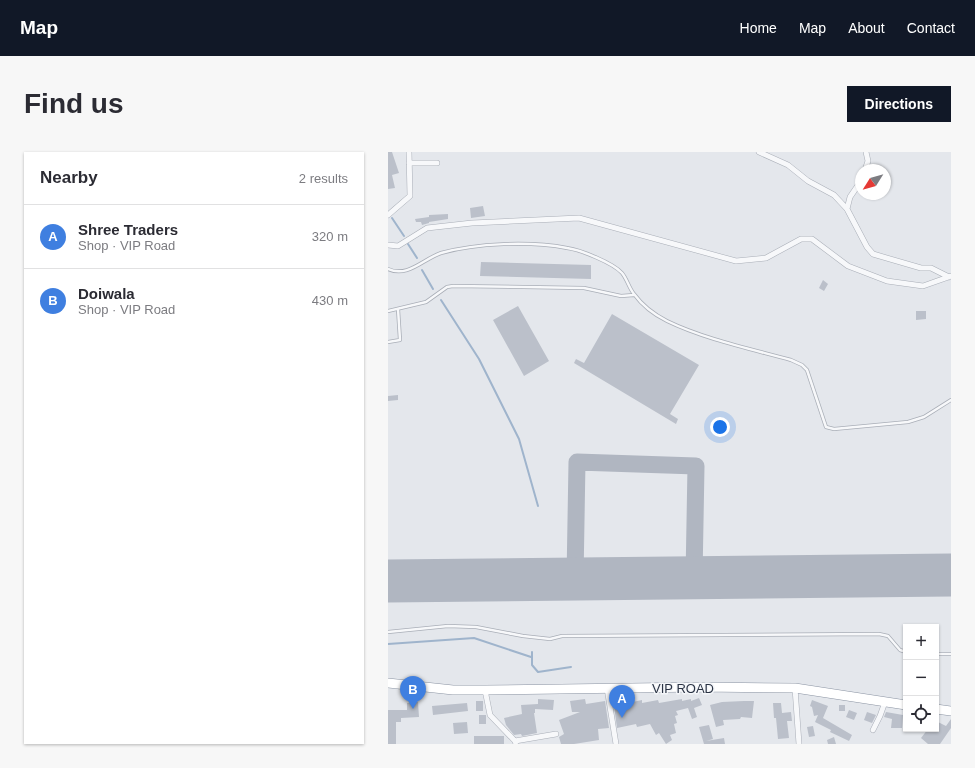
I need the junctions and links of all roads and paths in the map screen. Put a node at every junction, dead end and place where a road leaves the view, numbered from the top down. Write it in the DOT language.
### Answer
graph roads {
  1 [pos="409,152"];
  2 [pos="759,152"];
  3 [pos="866,152"];
  4 [pos="437,162"];
  5 [pos="409,163"];
  6 [pos="867,164"];
  7 [pos="855,190"];
  8 [pos="847,209"];
  9 [pos="388,216"];
  10 [pos="388,245"];
  11 [pos="388,270"];
  12 [pos="950,276"];
  13 [pos="634,295"];
  14 [pos="398,309"];
  15 [pos="388,310"];
  16 [pos="388,342"];
  17 [pos="951,400"];
  18 [pos="388,632"];
  19 [pos="903,651"];
  20 [pos="939,654"];
  21 [pos="951,654"];
  22 [pos="388,683"];
  23 [pos="607,688"];
  24 [pos="795,688"];
  25 [pos="485,690"];
  26 [pos="885,702"];
  27 [pos="903,705"];
  28 [pos="939,710"];
  29 [pos="951,712"];
  30 [pos="872,730"];
  31 [pos="556,734"];
  32 [pos="516,743"];
  33 [pos="616,744"];
  34 [pos="799,744"];
  1 -- 5 [label="street"];
  2 -- 8 [label="street"];
  3 -- 6 [label="street"];
  4 -- 5 [label="street"];
  5 -- 9 [label="street"];
  7 -- 8 [label="street"];
  8 -- 12 [label="street"];
  10 -- 12 [label="street"];
  11 -- 13 [label="lane"];
  13 -- 14 [label="lane"];
  13 -- 17 [label="lane"];
  14 -- 15 [label="lane"];
  14 -- 16 [label="lane"];
  18 -- 19 [label="lane"];
  20 -- 21 [label="lane"];
  22 -- 25 [label="highway, VIP ROAD"];
  23 -- 24 [label="highway, VIP ROAD"];
  23 -- 25 [label="highway, VIP ROAD"];
  23 -- 33 [label="street"];
  24 -- 26 [label="highway, VIP ROAD"];
  24 -- 34 [label="street"];
  25 -- 32 [label="street"];
  26 -- 27 [label="highway, VIP ROAD"];
  26 -- 30 [label="street"];
  28 -- 29 [label="highway"];
  31 -- 32 [label="street"];
}
